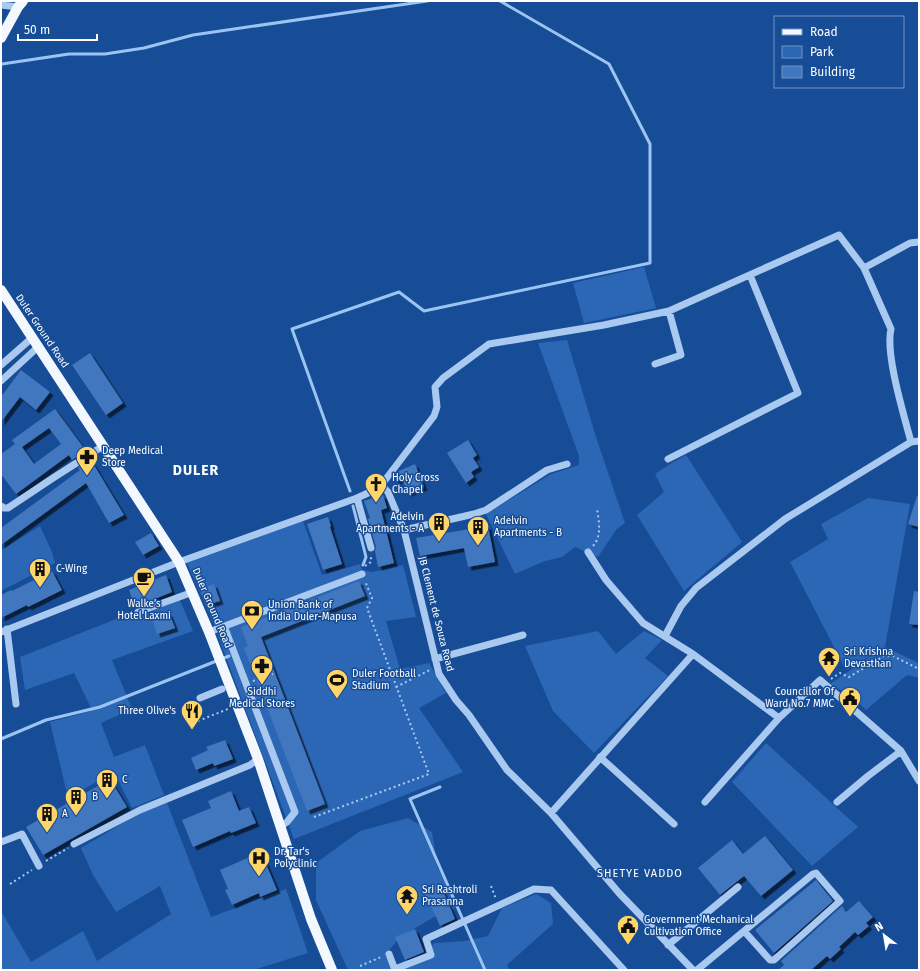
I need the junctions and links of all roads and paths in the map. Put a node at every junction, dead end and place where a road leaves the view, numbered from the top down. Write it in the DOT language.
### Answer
graph roads {
  1 [pos="20,4"];
  2 [pos="1,5"];
  3 [pos="1,38"];
  4 [pos="919,242"];
  5 [pos="864,268"];
  6 [pos="750,275"];
  7 [pos="1,290"];
  8 [pos="669,311"];
  9 [pos="33,337"];
  10 [pos="39,346"];
  11 [pos="655,364"];
  12 [pos="1,365"];
  13 [pos="1,381"];
  14 [pos="919,441"];
  15 [pos="911,442"];
  16 [pos="103,446"];
  17 [pos="668,459"];
  18 [pos="567,464"];
  19 [pos="379,488"];
  20 [pos="357,498"];
  21 [pos="1,506"];
  22 [pos="597,509"];
  23 [pos="404,530"];
  24 [pos="371,548"];
  25 [pos="588,552"];
  26 [pos="179,562"];
  27 [pos="362,574"];
  28 [pos="192,592"];
  29 [pos="138,612"];
  30 [pos="224,626"];
  31 [pos="4,630"];
  32 [pos="209,632"];
  33 [pos="523,635"];
  34 [pos="664,636"];
  35 [pos="692,654"];
  36 [pos="435,659"];
  37 [pos="919,669"];
  38 [pos="273,674"];
  39 [pos="439,674"];
  40 [pos="246,684"];
  41 [pos="824,684"];
  42 [pos="396,687"];
  43 [pos="222,689"];
  44 [pos="200,698"];
  45 [pos="16,704"];
  46 [pos="229,708"];
  47 [pos="779,718"];
  48 [pos="198,721"];
  49 [pos="901,751"];
  50 [pos="600,757"];
  51 [pos="258,759"];
  52 [pos="919,781"];
  53 [pos="705,802"];
  54 [pos="838,802"];
  55 [pos="552,813"];
  56 [pos="314,817"];
  57 [pos="674,824"];
  58 [pos="280,827"];
  59 [pos="1,842"];
  60 [pos="74,844"];
  61 [pos="38,866"];
  62 [pos="491,886"];
  63 [pos="738,887"];
  64 [pos="499,905"];
  65 [pos="744,931"];
  66 [pos="668,945"];
  67 [pos="389,954"];
  68 [pos="360,966"];
  69 [pos="332,970"];
  70 [pos="395,970"];
  71 [pos="624,970"];
  72 [pos="693,970"];
  73 [pos="697,970"];
  1 -- 2 [label="street"];
  1 -- 3 [label="main road"];
  4 -- 5 [label="street"];
  5 -- 6 [label="street"];
  5 -- 15 [label="street"];
  6 -- 8 [label="street"];
  6 -- 17 [label="street"];
  7 -- 9 [label="main road, Duler Ground Road"];
  8 -- 11 [label="street"];
  8 -- 19 [label="street"];
  9 -- 10 [label="main road, Duler Ground Road"];
  9 -- 12 [label="street"];
  10 -- 13 [label="street"];
  10 -- 16 [label="main road, Duler Ground Road"];
  14 -- 15 [label="street"];
  15 -- 34 [label="street"];
  16 -- 21 [label="street"];
  16 -- 26 [label="main road, Duler Ground Road"];
  18 -- 23 [label="street"];
  19 -- 20 [label="street"];
  19 -- 23 [label="street, JB Clement de Souza Road"];
  20 -- 24 [label="street"];
  20 -- 26 [label="street"];
  22 -- 25 [label="path"];
  23 -- 36 [label="street, JB Clement de Souza Road"];
  24 -- 27 [label="path"];
  25 -- 34 [label="street"];
  26 -- 28 [label="main road, Duler Ground Road"];
  26 -- 31 [label="street"];
  27 -- 30 [label="street"];
  27 -- 42 [label="path"];
  28 -- 29 [label="street"];
  28 -- 32 [label="main road, Duler Ground Road"];
  30 -- 32 [label="street"];
  30 -- 40 [label="street"];
  31 -- 45 [label="street"];
  32 -- 51 [label="main road, Duler Ground Road"];
  33 -- 36 [label="street"];
  34 -- 35 [label="street"];
  35 -- 47 [label="street"];
  35 -- 50 [label="street"];
  36 -- 39 [label="street, JB Clement de Souza Road"];
  37 -- 41 [label="path"];
  38 -- 40 [label="path"];
  39 -- 42 [label="path"];
  39 -- 55 [label="street, JB Clement de Souza Road"];
  40 -- 58 [label="street"];
  41 -- 47 [label="street"];
  41 -- 49 [label="street"];
  42 -- 56 [label="path"];
  43 -- 44 [label="street"];
  46 -- 48 [label="path"];
  47 -- 53 [label="street"];
  49 -- 52 [label="street"];
  49 -- 54 [label="street"];
  50 -- 55 [label="street"];
  50 -- 57 [label="street"];
  51 -- 58 [label="main road, Duler Ground Road"];
  51 -- 60 [label="street"];
  55 -- 66 [label="street, JB Clement de Souza Road"];
  58 -- 69 [label="main road, Duler Ground Road"];
  59 -- 61 [label="street"];
  62 -- 64 [label="path"];
  63 -- 66 [label="street"];
  64 -- 70 [label="street"];
  64 -- 71 [label="street"];
  65 -- 65 [label="street"];
  65 -- 73 [label="street"];
  66 -- 72 [label="street, JB Clement de Souza Road"];
  67 -- 68 [label="path"];
  67 -- 70 [label="street"];
}
